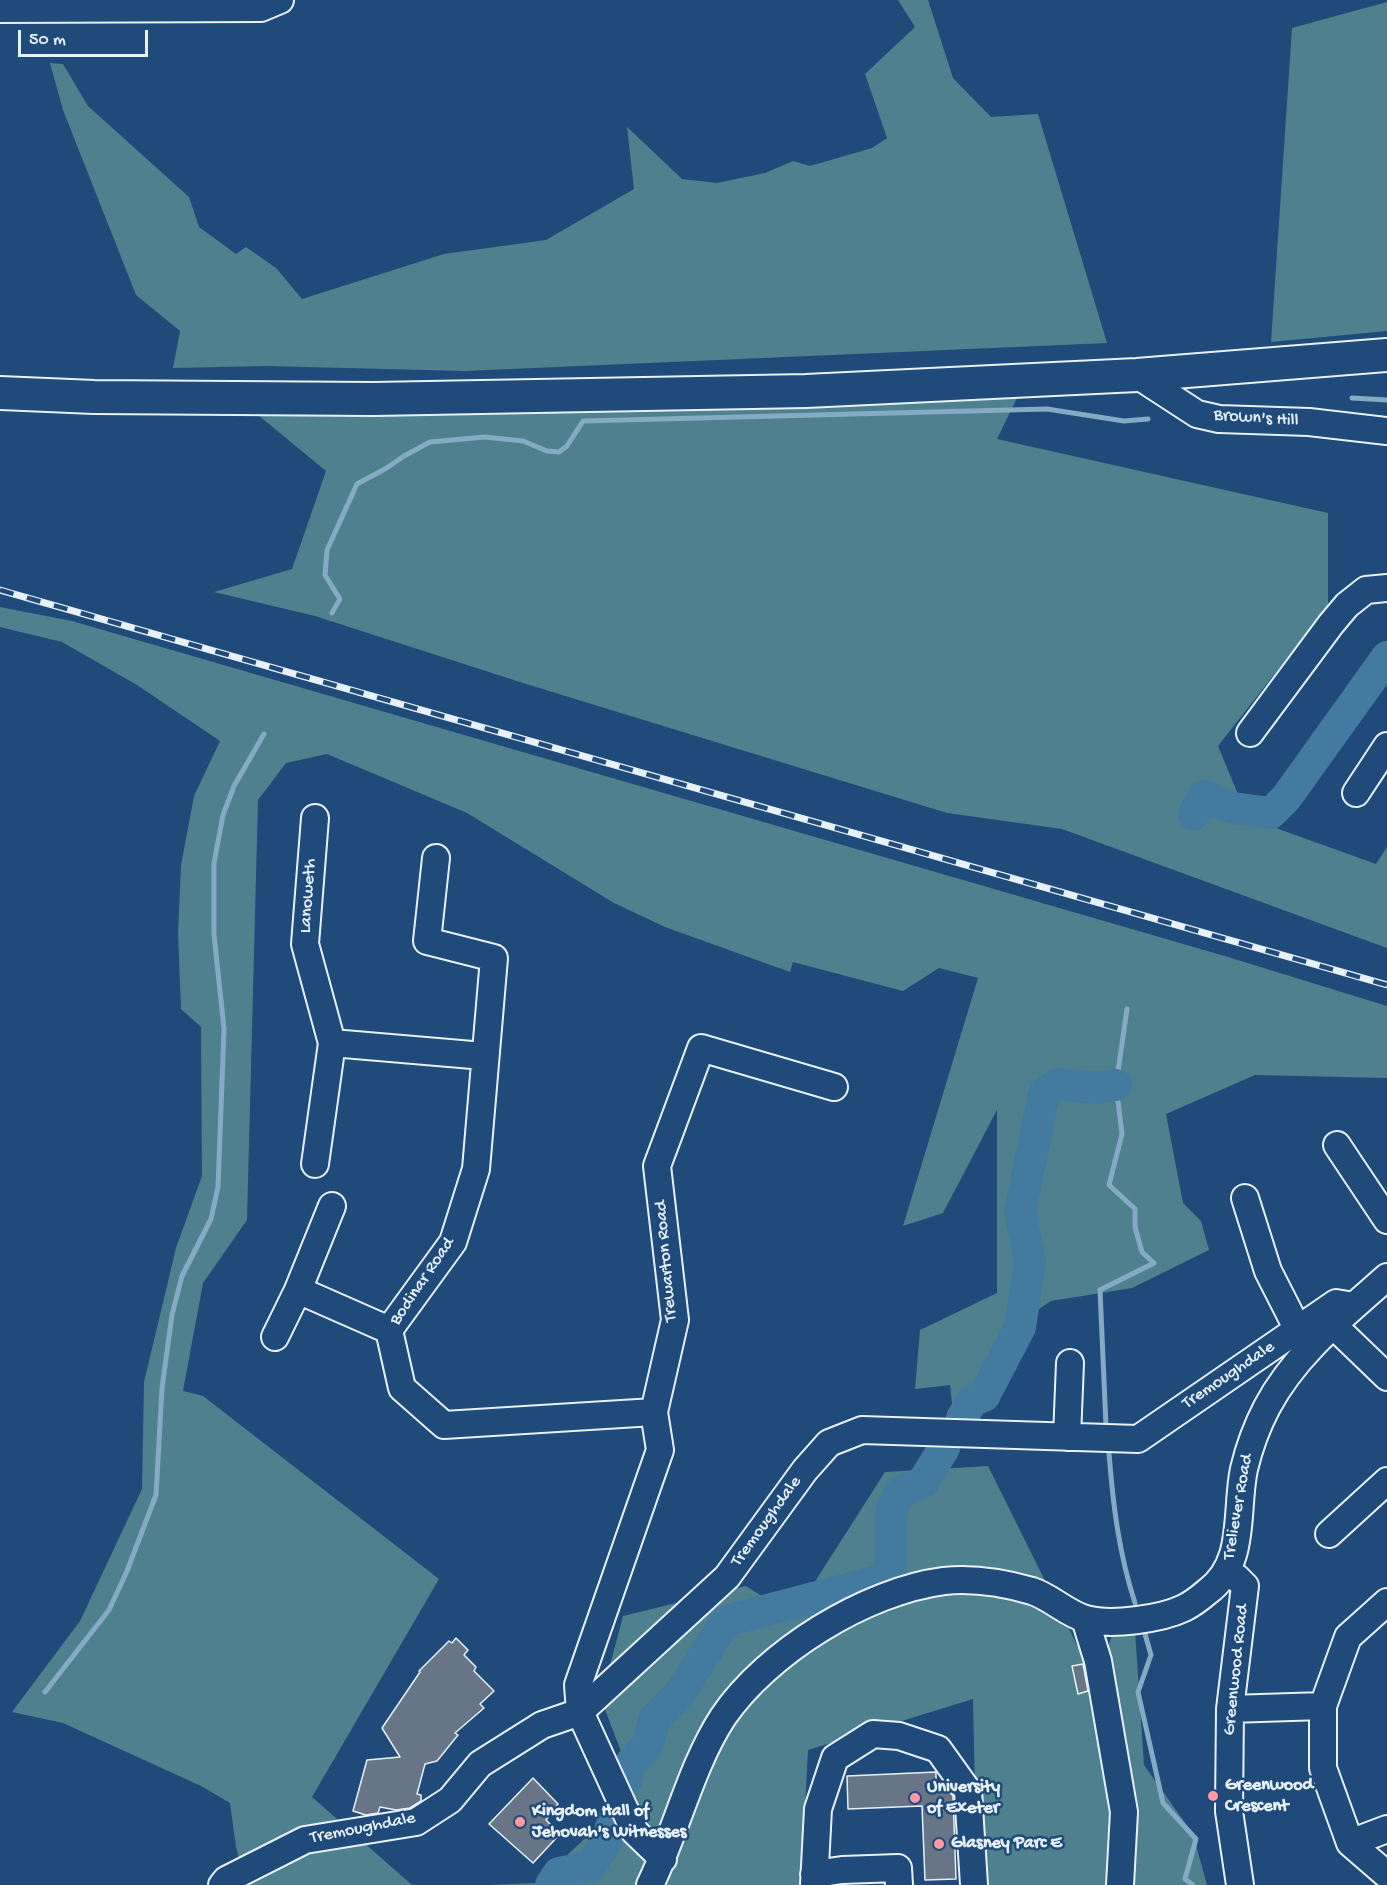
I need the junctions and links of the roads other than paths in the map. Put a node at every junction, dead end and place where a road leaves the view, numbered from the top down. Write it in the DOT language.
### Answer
graph roads {
  1 [pos="280,0"];
  2 [pos="0,9"];
  3 [pos="1387,355"];
  4 [pos="1137,375"];
  5 [pos="0,393"];
  6 [pos="1387,431"];
  7 [pos="1387,588"];
  8 [pos="1250,733"];
  9 [pos="1387,746"];
  10 [pos="1356,793"];
  11 [pos="315,818"];
  12 [pos="436,858"];
  13 [pos="332,1043"];
  14 [pos="484,1056"];
  15 [pos="834,1087"];
  16 [pos="1337,1145"];
  17 [pos="315,1164"];
  18 [pos="1245,1198"];
  19 [pos="332,1206"];
  20 [pos="1387,1220"];
  21 [pos="1387,1277"];
  22 [pos="297,1290"];
  23 [pos="1354,1306"];
  24 [pos="1333,1325"];
  25 [pos="389,1330"];
  26 [pos="1298,1330"];
  27 [pos="275,1336"];
  28 [pos="1070,1363"];
  29 [pos="1387,1377"];
  30 [pos="654,1412"];
  31 [pos="1067,1437"];
  32 [pos="1387,1481"];
  33 [pos="1329,1534"];
  34 [pos="1226,1572"];
  35 [pos="1387,1602"];
  36 [pos="1086,1619"];
  37 [pos="1323,1706"];
  38 [pos="1230,1709"];
  39 [pos="579,1712"];
  40 [pos="1387,1829"];
  41 [pos="1350,1843"];
  42 [pos="663,1859"];
  43 [pos="1387,1875"];
  44 [pos="814,1880"];
  45 [pos="224,1882"];
  46 [pos="650,1885"];
  47 [pos="899,1885"];
  48 [pos="974,1885"];
  49 [pos="1120,1885"];
  50 [pos="1240,1885"];
  1 -- 2 [label="street"];
  3 -- 4 [label="main road"];
  4 -- 5 [label="main road"];
  4 -- 6 [label="street, Brown's Hill"];
  7 -- 8 [label="street"];
  9 -- 10 [label="street"];
  11 -- 13 [label="street, Lanoweth"];
  12 -- 14 [label="street, Bodinar Road"];
  13 -- 14 [label="street"];
  13 -- 17 [label="street, Lanoweth"];
  14 -- 25 [label="street, Bodinar Road"];
  15 -- 30 [label="street, Trewarton Road"];
  16 -- 20 [label="street"];
  18 -- 26 [label="street"];
  19 -- 22 [label="street"];
  21 -- 23 [label="street, Treliever Road"];
  22 -- 25 [label="street"];
  22 -- 27 [label="street"];
  23 -- 24 [label="street, Treliever Road"];
  23 -- 26 [label="street, Tremoughdale"];
  24 -- 29 [label="street"];
  24 -- 34 [label="street, Treliever Road"];
  25 -- 30 [label="street, Bodinar Road"];
  26 -- 31 [label="street, Tremoughdale"];
  28 -- 31 [label="street"];
  30 -- 39 [label="street, Trewarton Road"];
  31 -- 39 [label="street, Tremoughdale"];
  32 -- 33 [label="street"];
  34 -- 36 [label="street, Treliever Road"];
  34 -- 38 [label="street, Greenwood Road"];
  35 -- 37 [label="street"];
  36 -- 42 [label="street, Treliever Road"];
  36 -- 49 [label="street"];
  37 -- 38 [label="street"];
  37 -- 41 [label="street"];
  38 -- 50 [label="street, Greenwood Road"];
  39 -- 42 [label="street"];
  39 -- 45 [label="street, Tremoughdale"];
  40 -- 41 [label="street"];
  41 -- 43 [label="street"];
  42 -- 46 [label="street, Treliever Road"];
  44 -- 47 [label="street"];
  44 -- 48 [label="street"];
}
